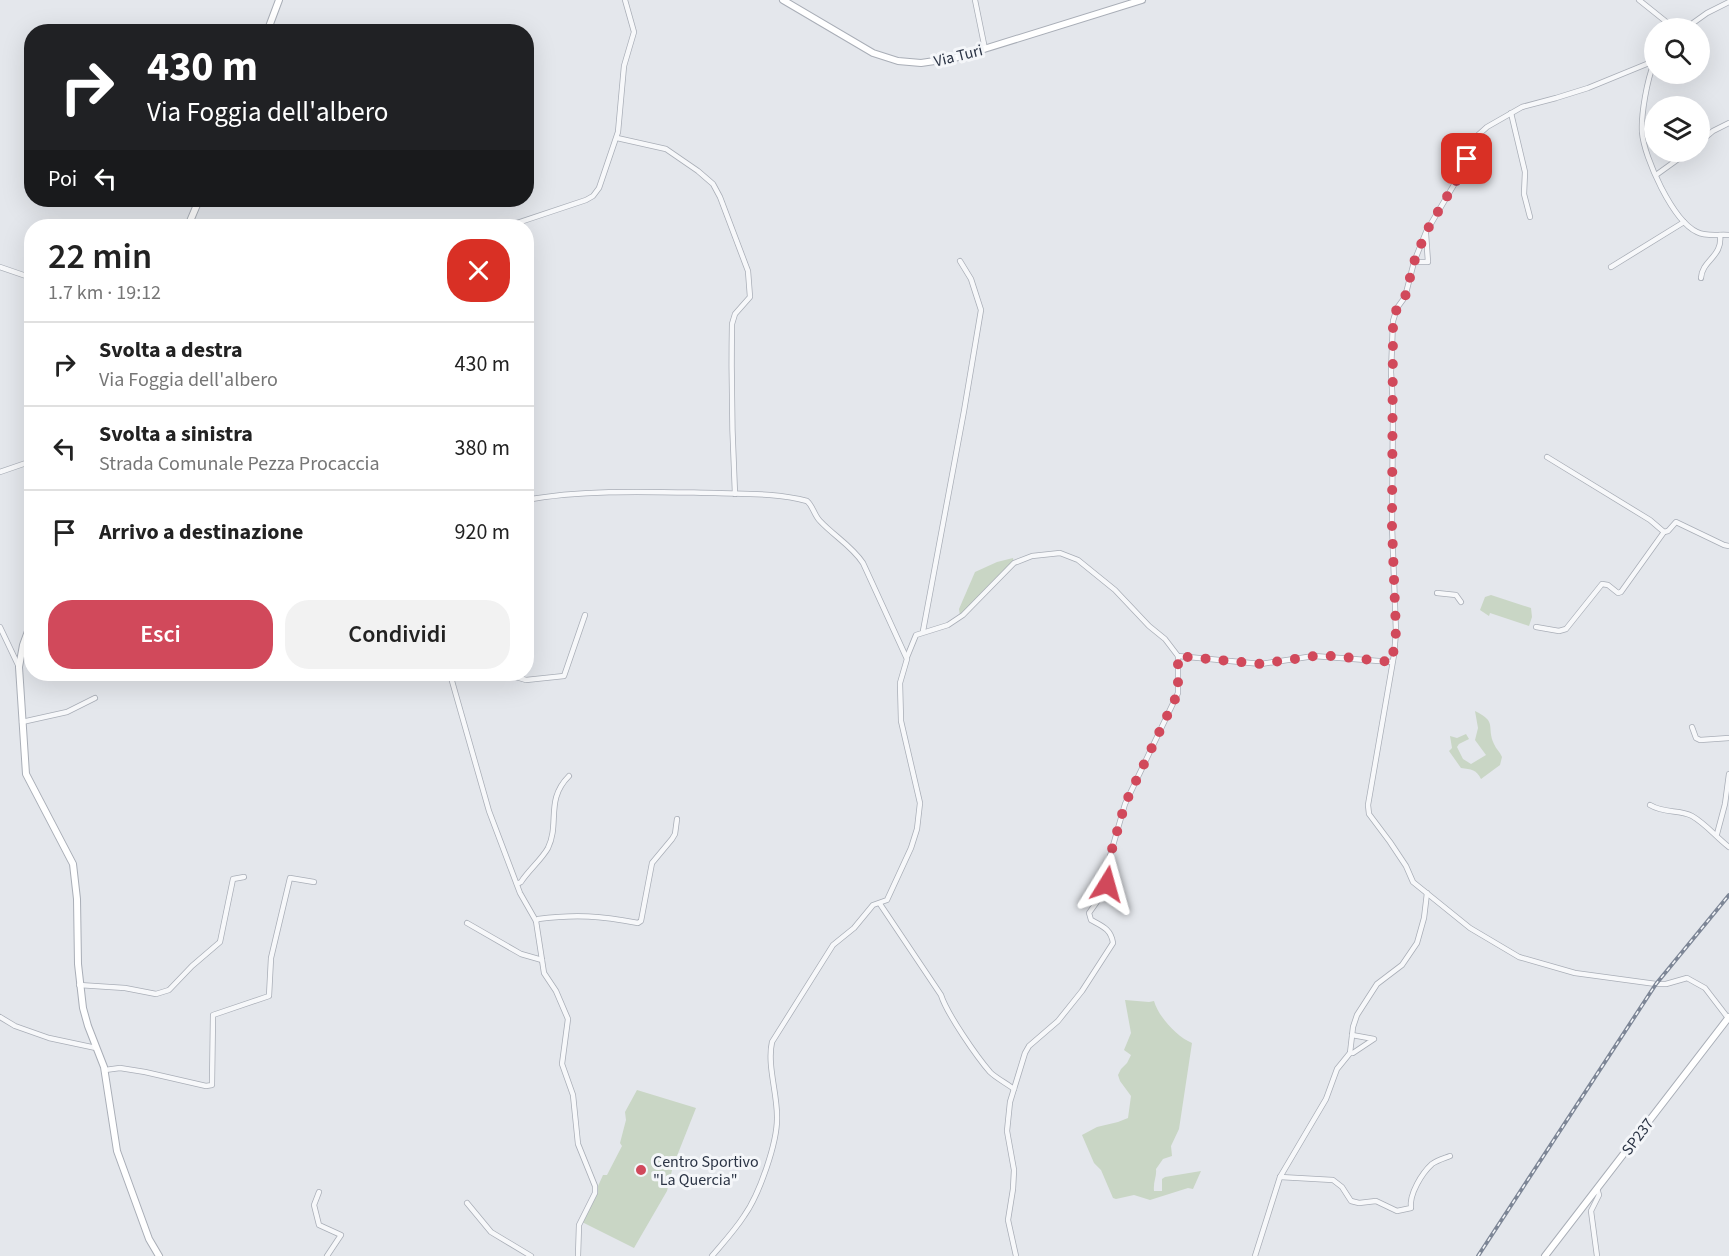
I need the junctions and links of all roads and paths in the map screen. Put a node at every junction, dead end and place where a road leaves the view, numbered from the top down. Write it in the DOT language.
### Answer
graph roads {
  1 [pos="279,0"];
  2 [pos="625,0"];
  3 [pos="783,0"];
  4 [pos="975,0"];
  5 [pos="1142,0"];
  6 [pos="1639,0"];
  7 [pos="1729,2"];
  8 [pos="1662,18"];
  9 [pos="1700,18"];
  10 [pos="270,24"];
  11 [pos="985,49"];
  12 [pos="1644,66"];
  13 [pos="1649,84"];
  14 [pos="1510,113"];
  15 [pos="1729,123"];
  16 [pos="1710,134"];
  17 [pos="617,138"];
  18 [pos="1674,162"];
  19 [pos="1656,175"];
  20 [pos="1530,217"];
  21 [pos="528,219"];
  22 [pos="1684,222"];
  23 [pos="1426,232"];
  24 [pos="1720,235"];
  25 [pos="1729,235"];
  26 [pos="960,261"];
  27 [pos="1414,262"];
  28 [pos="0,267"];
  29 [pos="1611,267"];
  30 [pos="24,275"];
  31 [pos="1701,278"];
  32 [pos="1547,457"];
  33 [pos="24,464"];
  34 [pos="0,472"];
  35 [pos="735,494"];
  36 [pos="534,499"];
  37 [pos="1664,532"];
  38 [pos="1729,546"];
  39 [pos="1437,593"];
  40 [pos="1590,600"];
  41 [pos="1461,602"];
  42 [pos="1595,605"];
  43 [pos="585,615"];
  44 [pos="0,627"];
  45 [pos="1536,627"];
  46 [pos="922,632"];
  47 [pos="24,640"];
  48 [pos="1178,656"];
  49 [pos="907,659"];
  50 [pos="1392,662"];
  51 [pos="19,667"];
  52 [pos="534,679"];
  53 [pos="452,681"];
  54 [pos="95,698"];
  55 [pos="22,722"];
  56 [pos="1692,727"];
  57 [pos="1729,738"];
  58 [pos="1729,774"];
  59 [pos="570,776"];
  60 [pos="1650,805"];
  61 [pos="676,819"];
  62 [pos="1717,834"];
  63 [pos="1729,846"];
  64 [pos="244,877"];
  65 [pos="314,882"];
  66 [pos="517,884"];
  67 [pos="1427,892"];
  68 [pos="880,904"];
  69 [pos="536,921"];
  70 [pos="467,923"];
  71 [pos="542,960"];
  72 [pos="79,985"];
  73 [pos="0,1017"];
  74 [pos="1729,1017"];
  75 [pos="1352,1035"];
  76 [pos="96,1048"];
  77 [pos="1350,1053"];
  78 [pos="105,1070"];
  79 [pos="1014,1089"];
  80 [pos="1450,1156"];
  81 [pos="1280,1177"];
  82 [pos="1597,1188"];
  83 [pos="319,1192"];
  84 [pos="467,1203"];
  85 [pos="159,1256"];
  86 [pos="327,1256"];
  87 [pos="531,1256"];
  88 [pos="578,1256"];
  89 [pos="712,1256"];
  90 [pos="1016,1256"];
  91 [pos="1255,1256"];
  92 [pos="1545,1256"];
  93 [pos="1597,1256"];
  1 -- 10 [label="main road"];
  2 -- 17 [label="street"];
  3 -- 11 [label="main road, Via Turi"];
  4 -- 11 [label="street"];
  5 -- 11 [label="main road, Via Turi"];
  6 -- 8 [label="street"];
  7 -- 9 [label="street"];
  12 -- 14 [label="street"];
  13 -- 19 [label="street"];
  14 -- 20 [label="street"];
  14 -- 23 [label="street"];
  15 -- 16 [label="street"];
  17 -- 21 [label="street"];
  17 -- 35 [label="street"];
  18 -- 19 [label="street"];
  19 -- 22 [label="street"];
  22 -- 24 [label="street"];
  22 -- 29 [label="street"];
  23 -- 27 [label="street"];
  23 -- 27 [label="street"];
  24 -- 25 [label="street"];
  24 -- 31 [label="street"];
  26 -- 46 [label="street"];
  27 -- 50 [label="street"];
  28 -- 30 [label="street"];
  32 -- 37 [label="street"];
  33 -- 34 [label="street"];
  35 -- 36 [label="street"];
  35 -- 49 [label="street"];
  37 -- 38 [label="street"];
  37 -- 40 [label="street"];
  39 -- 41 [label="street"];
  40 -- 42 [label="street"];
  40 -- 45 [label="street"];
  43 -- 52 [label="street"];
  44 -- 51 [label="street"];
  46 -- 48 [label="street"];
  46 -- 49 [label="street"];
  47 -- 51 [label="main road"];
  48 -- 50 [label="street"];
  48 -- 79 [label="street"];
  49 -- 68 [label="street"];
  50 -- 67 [label="street"];
  51 -- 55 [label="main road"];
  53 -- 66 [label="street"];
  54 -- 55 [label="street"];
  55 -- 72 [label="main road"];
  56 -- 57 [label="street"];
  58 -- 62 [label="street"];
  59 -- 66 [label="street"];
  60 -- 62 [label="street"];
  61 -- 69 [label="street"];
  62 -- 63 [label="street"];
  64 -- 72 [label="street"];
  65 -- 78 [label="street"];
  66 -- 69 [label="street"];
  67 -- 74 [label="street"];
  67 -- 75 [label="street"];
  68 -- 79 [label="street"];
  68 -- 89 [label="street"];
  69 -- 71 [label="street"];
  70 -- 71 [label="street"];
  71 -- 88 [label="street"];
  72 -- 76 [label="main road"];
  73 -- 76 [label="street"];
  74 -- 82 [label="main road, SP237 / SP237"];
  75 -- 77 [label="street"];
  75 -- 77 [label="street"];
  76 -- 78 [label="main road"];
  77 -- 81 [label="street"];
  78 -- 85 [label="main road"];
  79 -- 90 [label="street"];
  80 -- 81 [label="street"];
  81 -- 91 [label="street"];
  82 -- 92 [label="main road, SP237 / SP237"];
  82 -- 93 [label="street"];
  83 -- 86 [label="street"];
  84 -- 87 [label="street"];
}
